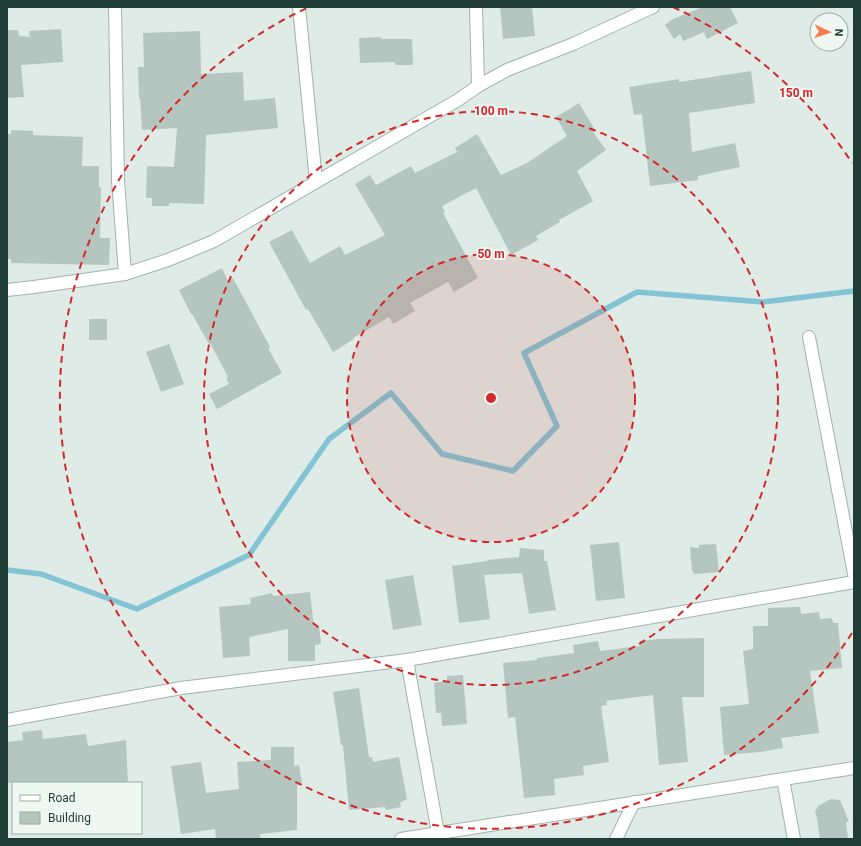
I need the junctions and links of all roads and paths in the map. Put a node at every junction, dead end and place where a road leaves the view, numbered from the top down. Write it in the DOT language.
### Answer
graph roads {
  1 [pos="115,7"];
  2 [pos="299,7"];
  3 [pos="476,7"];
  4 [pos="653,7"];
  5 [pos="478,86"];
  6 [pos="316,182"];
  7 [pos="126,274"];
  8 [pos="7,290"];
  9 [pos="809,337"];
  10 [pos="854,574"];
  11 [pos="854,582"];
  12 [pos="407,660"];
  13 [pos="7,720"];
  14 [pos="854,768"];
  15 [pos="783,779"];
  16 [pos="634,802"];
  17 [pos="438,833"];
  18 [pos="401,839"];
  19 [pos="616,839"];
  20 [pos="794,839"];
  1 -- 7 [label="street"];
  2 -- 6 [label="street"];
  3 -- 5 [label="street"];
  4 -- 5 [label="street"];
  5 -- 6 [label="street"];
  6 -- 7 [label="street"];
  7 -- 8 [label="street"];
  9 -- 10 [label="street"];
  11 -- 12 [label="street"];
  12 -- 13 [label="street"];
  12 -- 17 [label="street"];
  14 -- 15 [label="street"];
  15 -- 16 [label="street"];
  15 -- 20 [label="street"];
  16 -- 17 [label="street"];
  16 -- 19 [label="street"];
  17 -- 18 [label="street"];
}
